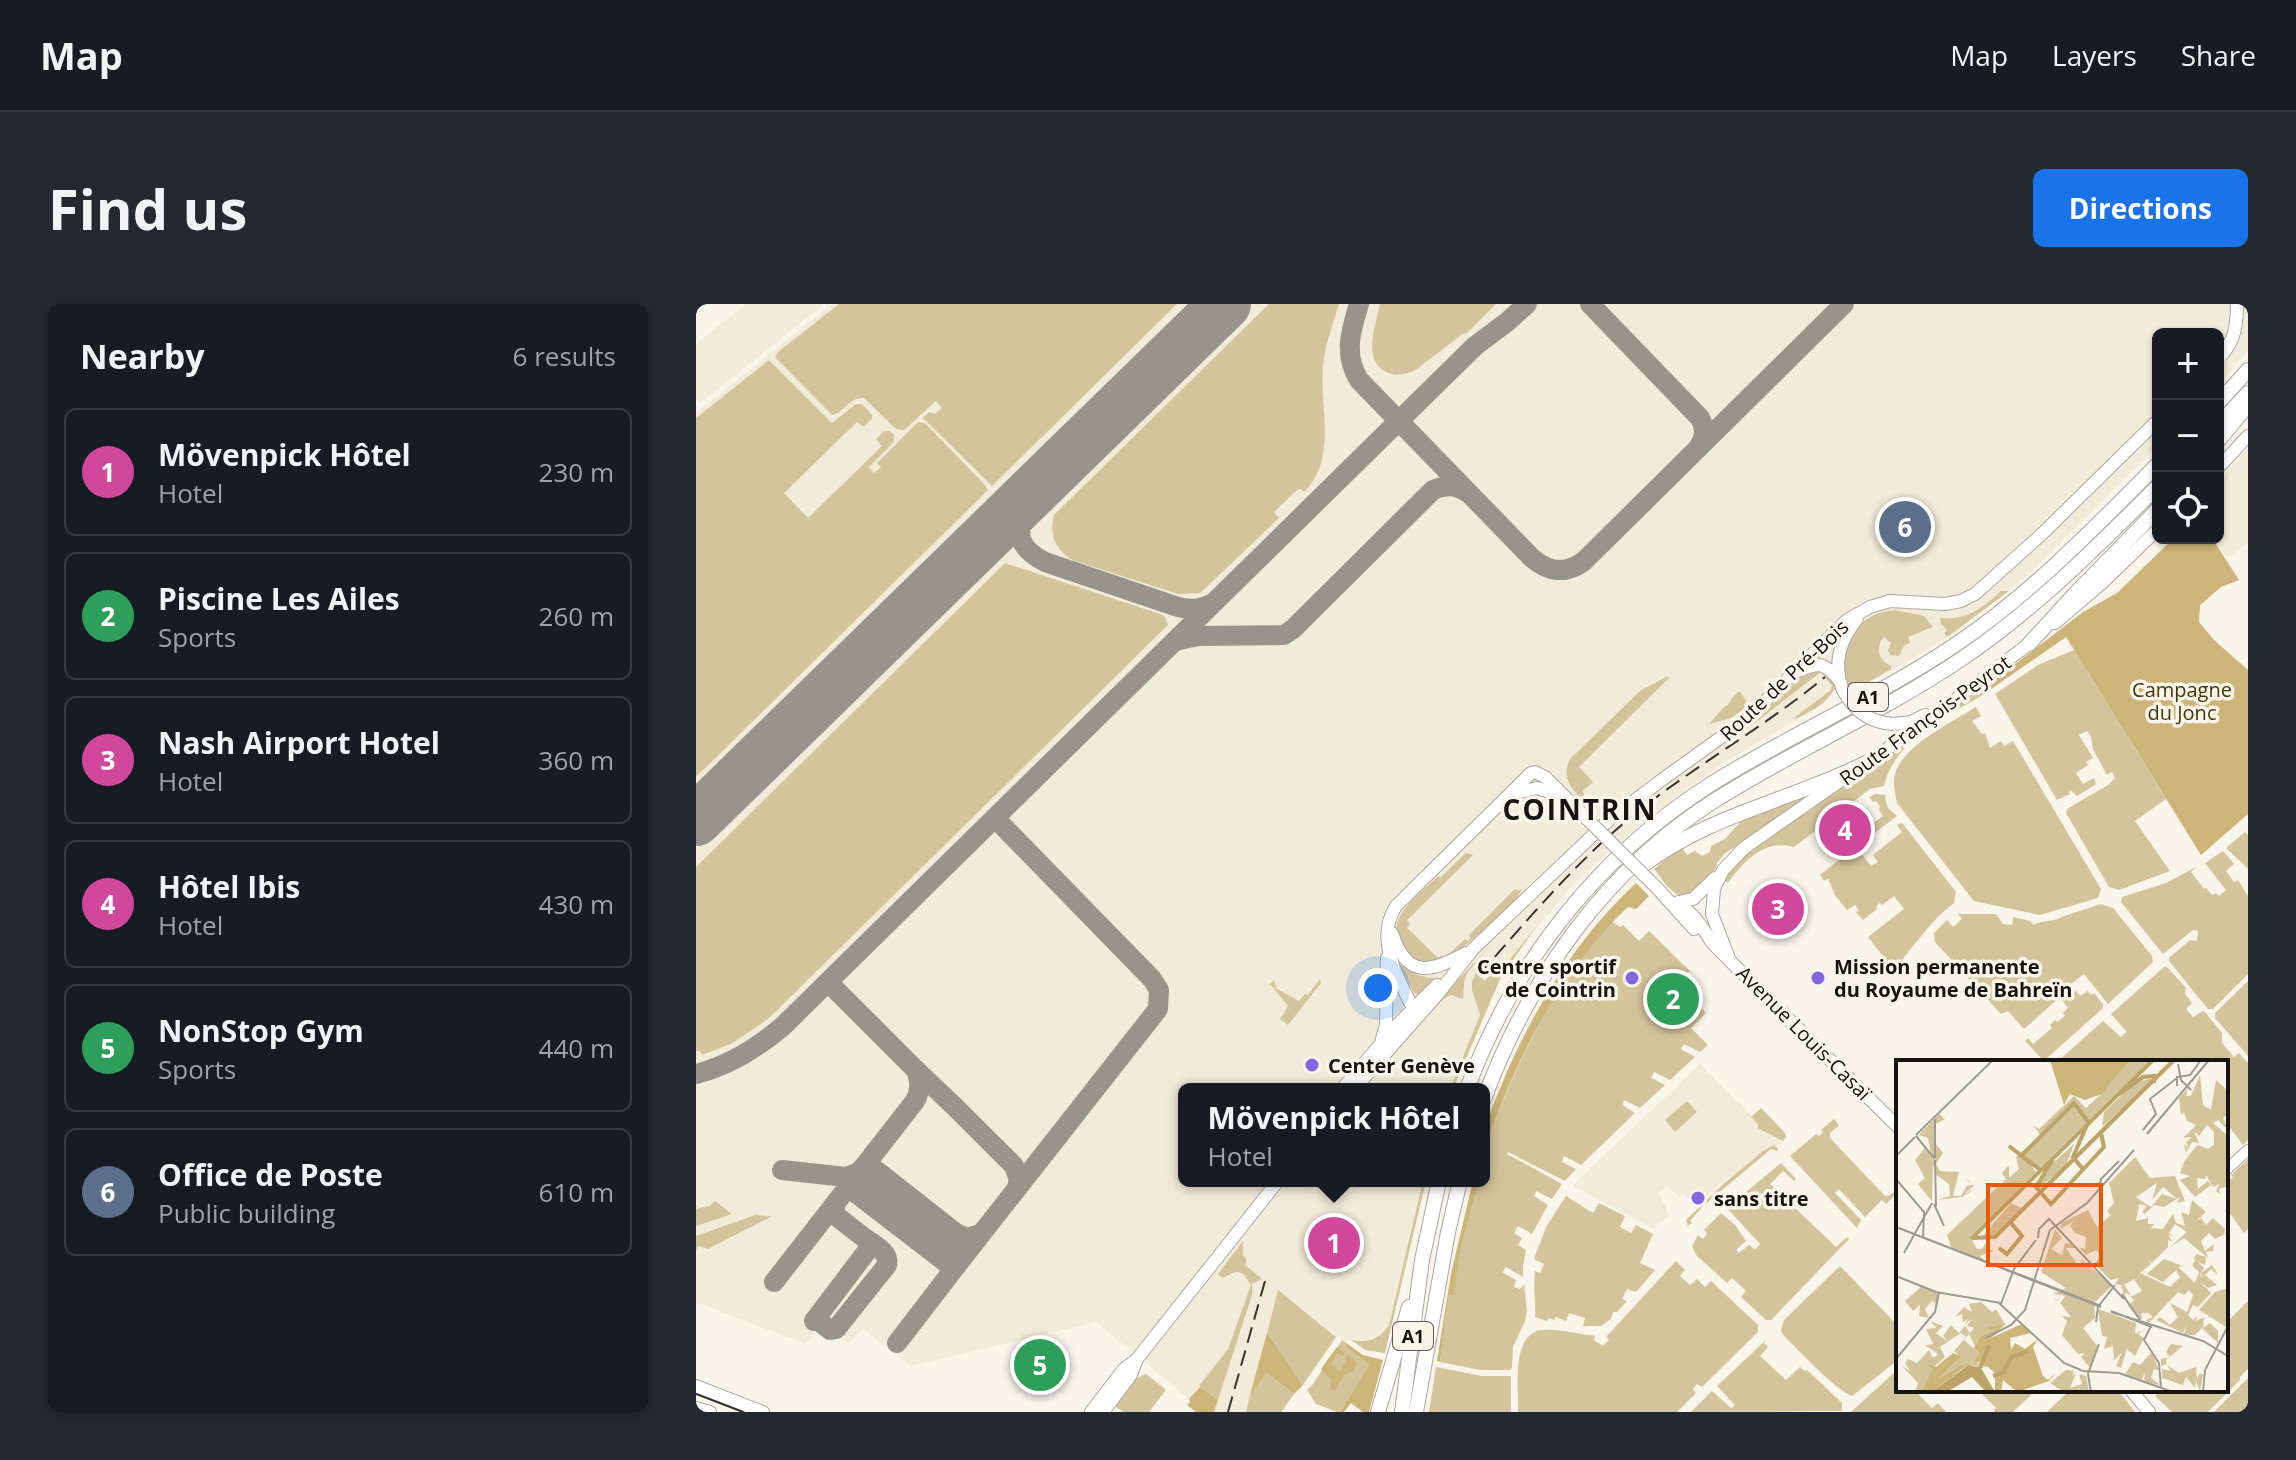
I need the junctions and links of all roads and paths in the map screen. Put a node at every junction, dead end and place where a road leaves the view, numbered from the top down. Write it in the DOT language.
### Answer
graph roads {
  1 [pos="2237,304"];
  2 [pos="2224,351"];
  3 [pos="2248,370"];
  4 [pos="2248,393"];
  5 [pos="2221,400"];
  6 [pos="2248,405"];
  7 [pos="2224,419"];
  8 [pos="2152,426"];
  9 [pos="2224,434"];
  10 [pos="2248,436"];
  11 [pos="2224,462"];
  12 [pos="2152,470"];
  13 [pos="2152,492"];
  14 [pos="2152,515"];
  15 [pos="2152,535"];
  16 [pos="1864,610"];
  17 [pos="2029,644"];
  18 [pos="1794,673"];
  19 [pos="1841,684"];
  20 [pos="1946,705"];
  21 [pos="1868,762"];
  22 [pos="1508,795"];
  23 [pos="1566,798"];
  24 [pos="1723,870"];
  25 [pos="1672,903"];
  26 [pos="1388,922"];
  27 [pos="1576,931"];
  28 [pos="1473,949"];
  29 [pos="1388,953"];
  30 [pos="1730,961"];
  31 [pos="1415,1012"];
  32 [pos="1381,1042"];
  33 [pos="1347,1083"];
  34 [pos="1359,1083"];
  35 [pos="1470,1083"];
  36 [pos="1490,1084"];
  37 [pos="1896,1125"];
  38 [pos="2248,1150"];
  39 [pos="2228,1168"];
  40 [pos="1273,1187"];
  41 [pos="1438,1187"];
  42 [pos="1459,1187"];
  43 [pos="1422,1260"];
  44 [pos="1396,1355"];
  45 [pos="1137,1359"];
  46 [pos="1426,1359"];
  47 [pos="696,1386"];
  48 [pos="2133,1392"];
  49 [pos="696,1408"];
  50 [pos="710,1412"];
  51 [pos="763,1412"];
  52 [pos="1091,1412"];
  53 [pos="1103,1412"];
  54 [pos="1378,1412"];
  55 [pos="1385,1412"];
  56 [pos="1402,1412"];
  57 [pos="1416,1412"];
  58 [pos="1423,1412"];
  59 [pos="2149,1412"];
  1 -- 2 [label="main road, bridge"];
  3 -- 5 [label="highway"];
  4 -- 7 [label="highway"];
  6 -- 9 [label="highway"];
  8 -- 16 [label="main road"];
  10 -- 11 [label="main road"];
  12 -- 35 [label="highway, A1"];
  13 -- 27 [label="highway, A1"];
  14 -- 17 [label="highway"];
  15 -- 17 [label="main road, Route François-Peyrot"];
  16 -- 18 [label="main road, Route de Pré-Bois"];
  16 -- 19 [label="main road"];
  17 -- 20 [label="main road, Route François-Peyrot"];
  18 -- 19 [label="main road"];
  18 -- 28 [label="main road, Route de Pré-Bois"];
  19 -- 20 [label="main road, bridge"];
  20 -- 21 [label="main road, Route François-Peyrot"];
  21 -- 24 [label="main road, Route François-Peyrot"];
  21 -- 27 [label="highway"];
  22 -- 23 [label="main road"];
  22 -- 23 [label="main road"];
  22 -- 26 [label="main road"];
  23 -- 25 [label="main road, Avenue Louis-Casaï, bridge"];
  24 -- 25 [label="main road"];
  24 -- 30 [label="main road, Route François-Peyrot"];
  25 -- 30 [label="main road, Avenue Louis-Casaï"];
  26 -- 28 [label="main road"];
  26 -- 29 [label="main road"];
  27 -- 36 [label="highway, A1"];
  28 -- 31 [label="main road, Route de Pré-Bois"];
  29 -- 31 [label="main road"];
  29 -- 32 [label="main road"];
  30 -- 37 [label="main road, Avenue Louis-Casaï"];
  31 -- 32 [label="main road, Route de Pré-Bois"];
  31 -- 34 [label="main road, Route de Pré-Bois"];
  32 -- 33 [label="main road, Route de Pré-Bois"];
  38 -- 39 [label="street"];
  40 -- 45 [label="main road"];
  41 -- 43 [label="highway, A1"];
  42 -- 46 [label="highway, A1"];
  43 -- 44 [label="highway"];
  43 -- 56 [label="highway, A1"];
  44 -- 54 [label="highway"];
  44 -- 55 [label="highway"];
  45 -- 52 [label="main road"];
  45 -- 53 [label="main road"];
  46 -- 57 [label="highway, A1"];
  46 -- 58 [label="highway"];
  47 -- 51 [label="main road"];
  48 -- 59 [label="main road"];
  49 -- 50 [label="main road"];
}
